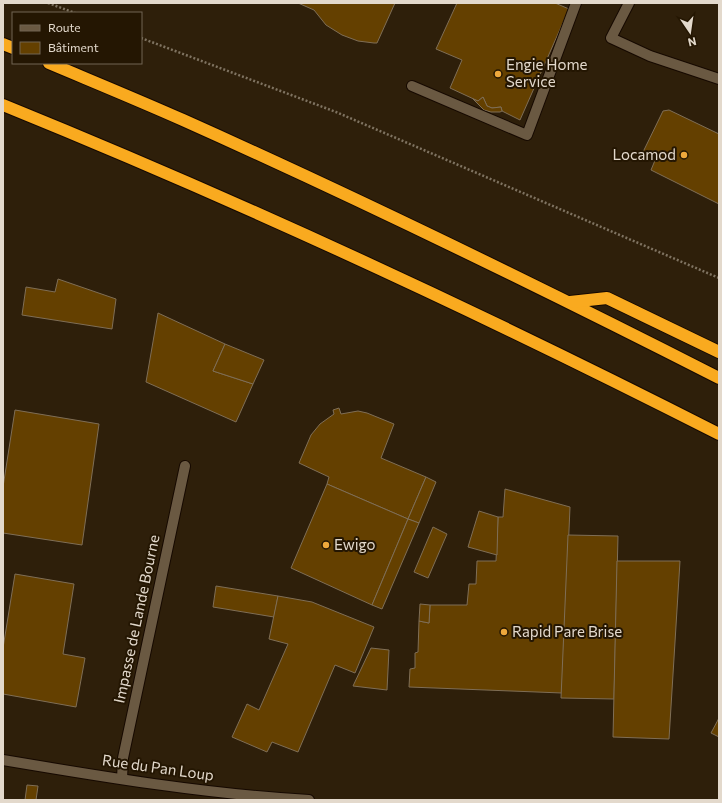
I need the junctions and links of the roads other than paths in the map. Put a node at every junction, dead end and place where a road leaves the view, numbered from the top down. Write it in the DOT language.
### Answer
graph roads {
  1 [pos="576,3"];
  2 [pos="629,3"];
  3 [pos="51,64"];
  4 [pos="719,79"];
  5 [pos="412,86"];
  6 [pos="3,105"];
  7 [pos="570,302"];
  8 [pos="719,352"];
  9 [pos="719,378"];
  10 [pos="719,434"];
  11 [pos="185,466"];
  12 [pos="3,760"];
  13 [pos="122,779"];
  14 [pos="309,800"];
  1 -- 5 [label="street"];
  2 -- 4 [label="street"];
  3 -- 7 [label="highway"];
  6 -- 10 [label="highway"];
  7 -- 8 [label="highway"];
  7 -- 9 [label="highway"];
  11 -- 13 [label="street, Impasse de Lande Bourne"];
  12 -- 13 [label="street, Rue du Pan Loup"];
  13 -- 14 [label="street, Rue du Pan Loup"];
}
